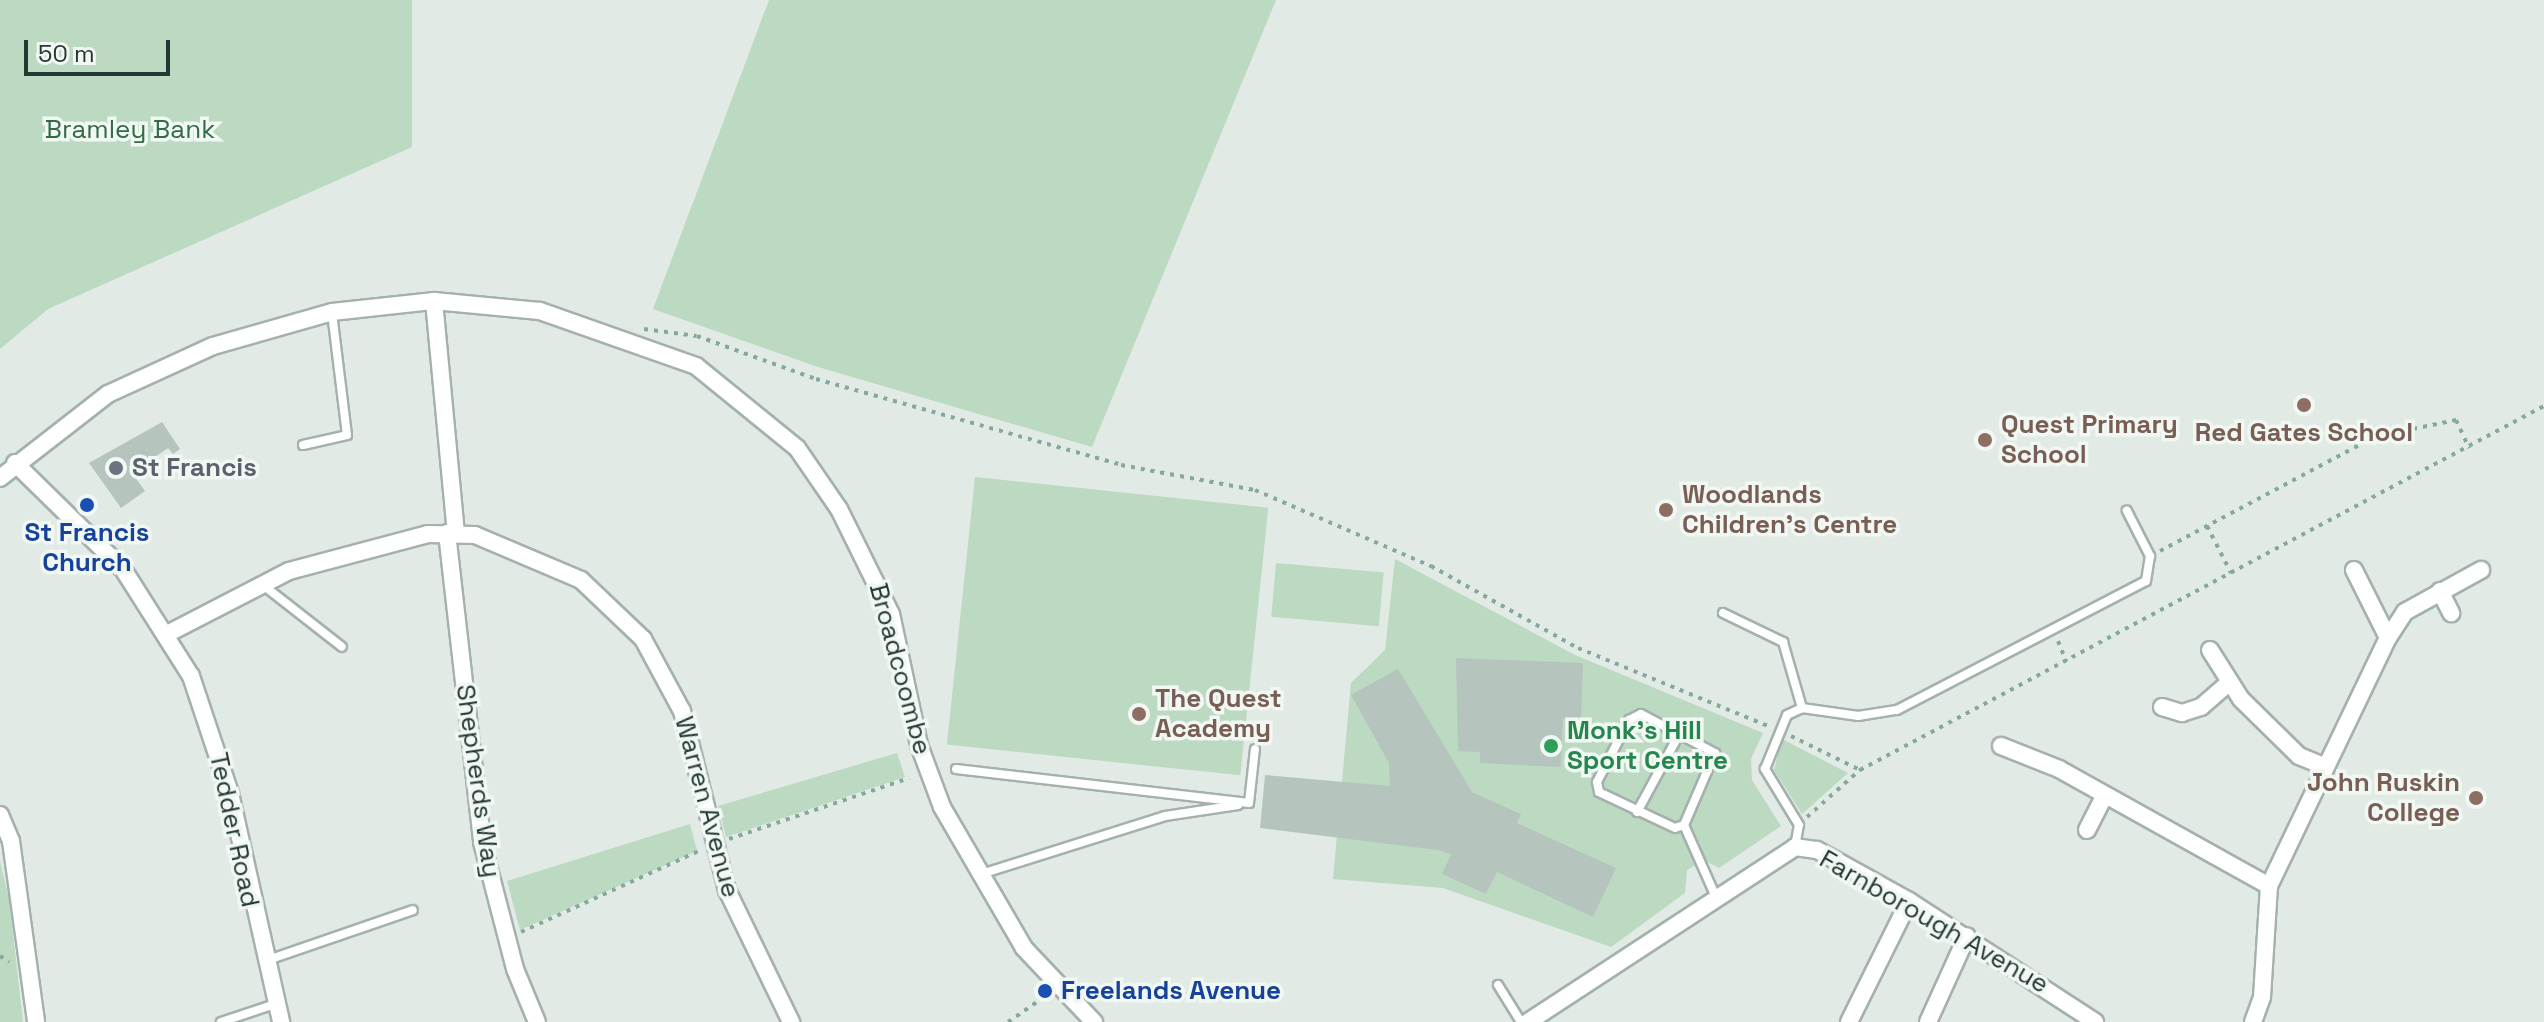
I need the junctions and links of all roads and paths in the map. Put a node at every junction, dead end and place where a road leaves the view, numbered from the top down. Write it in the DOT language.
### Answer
graph roads {
  1 [pos="434,301"];
  2 [pos="332,312"];
  3 [pos="627,336"];
  4 [pos="2544,406"];
  5 [pos="303,445"];
  6 [pos="2469,448"];
  7 [pos="15,463"];
  8 [pos="0,478"];
  9 [pos="2127,511"];
  10 [pos="2207,526"];
  11 [pos="451,533"];
  12 [pos="2150,556"];
  13 [pos="2354,570"];
  14 [pos="2481,570"];
  15 [pos="2231,573"];
  16 [pos="259,583"];
  17 [pos="2440,591"];
  18 [pos="1723,613"];
  19 [pos="2451,613"];
  20 [pos="2051,630"];
  21 [pos="167,634"];
  22 [pos="2388,638"];
  23 [pos="342,647"];
  24 [pos="2210,650"];
  25 [pos="2066,661"];
  26 [pos="2229,683"];
  27 [pos="2162,707"];
  28 [pos="1802,708"];
  29 [pos="1777,729"];
  30 [pos="1681,731"];
  31 [pos="2001,746"];
  32 [pos="1255,749"];
  33 [pos="2324,766"];
  34 [pos="956,769"];
  35 [pos="1860,770"];
  36 [pos="909,778"];
  37 [pos="2105,795"];
  38 [pos="1249,803"];
  39 [pos="1637,812"];
  40 [pos="0,815"];
  41 [pos="1684,825"];
  42 [pos="1799,825"];
  43 [pos="2087,830"];
  44 [pos="713,845"];
  45 [pos="1795,847"];
  46 [pos="977,876"];
  47 [pos="2269,886"];
  48 [pos="1715,895"];
  49 [pos="1909,901"];
  50 [pos="413,910"];
  51 [pos="1967,936"];
  52 [pos="506,939"];
  53 [pos="263,961"];
  54 [pos="1057,985"];
  55 [pos="1498,985"];
  56 [pos="275,1004"];
  57 [pos="36,1022"];
  58 [pos="221,1022"];
  59 [pos="281,1022"];
  60 [pos="537,1022"];
  61 [pos="791,1022"];
  62 [pos="1008,1022"];
  63 [pos="1094,1022"];
  64 [pos="1521,1022"];
  65 [pos="1528,1022"];
  66 [pos="1849,1022"];
  67 [pos="1928,1022"];
  68 [pos="2095,1022"];
  69 [pos="2253,1022"];
  1 -- 2 [label="street, Broadcoombe"];
  1 -- 3 [label="street, Broadcoombe"];
  1 -- 11 [label="street, Shepherds Way"];
  2 -- 5 [label="lane"];
  2 -- 7 [label="street, Broadcoombe"];
  3 -- 29 [label="path"];
  3 -- 46 [label="street, Broadcoombe"];
  4 -- 6 [label="path"];
  6 -- 10 [label="path"];
  6 -- 15 [label="path"];
  7 -- 8 [label="street, Broadcoombe"];
  7 -- 21 [label="street, Tedder Road"];
  9 -- 12 [label="lane"];
  10 -- 12 [label="path"];
  10 -- 15 [label="path"];
  11 -- 16 [label="street, Warren Avenue"];
  11 -- 44 [label="street, Warren Avenue"];
  11 -- 52 [label="street, Shepherds Way"];
  12 -- 20 [label="lane"];
  13 -- 22 [label="street"];
  14 -- 17 [label="street"];
  15 -- 25 [label="path"];
  16 -- 21 [label="street, Warren Avenue"];
  16 -- 23 [label="lane"];
  17 -- 19 [label="street"];
  17 -- 22 [label="street"];
  18 -- 28 [label="lane"];
  20 -- 25 [label="path"];
  20 -- 28 [label="lane"];
  21 -- 53 [label="street, Tedder Road"];
  22 -- 33 [label="street"];
  24 -- 26 [label="street"];
  25 -- 35 [label="path"];
  26 -- 27 [label="street"];
  26 -- 33 [label="street"];
  28 -- 29 [label="lane"];
  29 -- 35 [label="path"];
  29 -- 42 [label="lane"];
  30 -- 39 [label="lane"];
  30 -- 39 [label="lane"];
  30 -- 41 [label="lane"];
  31 -- 37 [label="street"];
  32 -- 38 [label="lane"];
  33 -- 47 [label="street"];
  34 -- 38 [label="lane"];
  35 -- 42 [label="path"];
  36 -- 44 [label="path"];
  37 -- 43 [label="street"];
  37 -- 47 [label="street"];
  38 -- 46 [label="lane"];
  39 -- 41 [label="lane"];
  40 -- 57 [label="street"];
  41 -- 48 [label="lane"];
  42 -- 45 [label="lane"];
  44 -- 52 [label="path"];
  44 -- 61 [label="street, Warren Avenue"];
  45 -- 48 [label="street, Farnborough Avenue"];
  45 -- 49 [label="street, Farnborough Avenue"];
  46 -- 54 [label="street, Broadcoombe"];
  47 -- 69 [label="street"];
  48 -- 65 [label="street, Farnborough Avenue"];
  49 -- 51 [label="street, Farnborough Avenue"];
  49 -- 66 [label="street"];
  50 -- 53 [label="lane"];
  51 -- 67 [label="street"];
  51 -- 68 [label="street, Farnborough Avenue"];
  52 -- 60 [label="street, Shepherds Way"];
  53 -- 56 [label="street, Tedder Road"];
  54 -- 62 [label="path"];
  54 -- 63 [label="street, Broadcoombe"];
  55 -- 64 [label="lane"];
  56 -- 58 [label="lane"];
  56 -- 59 [label="street, Tedder Road"];
}
